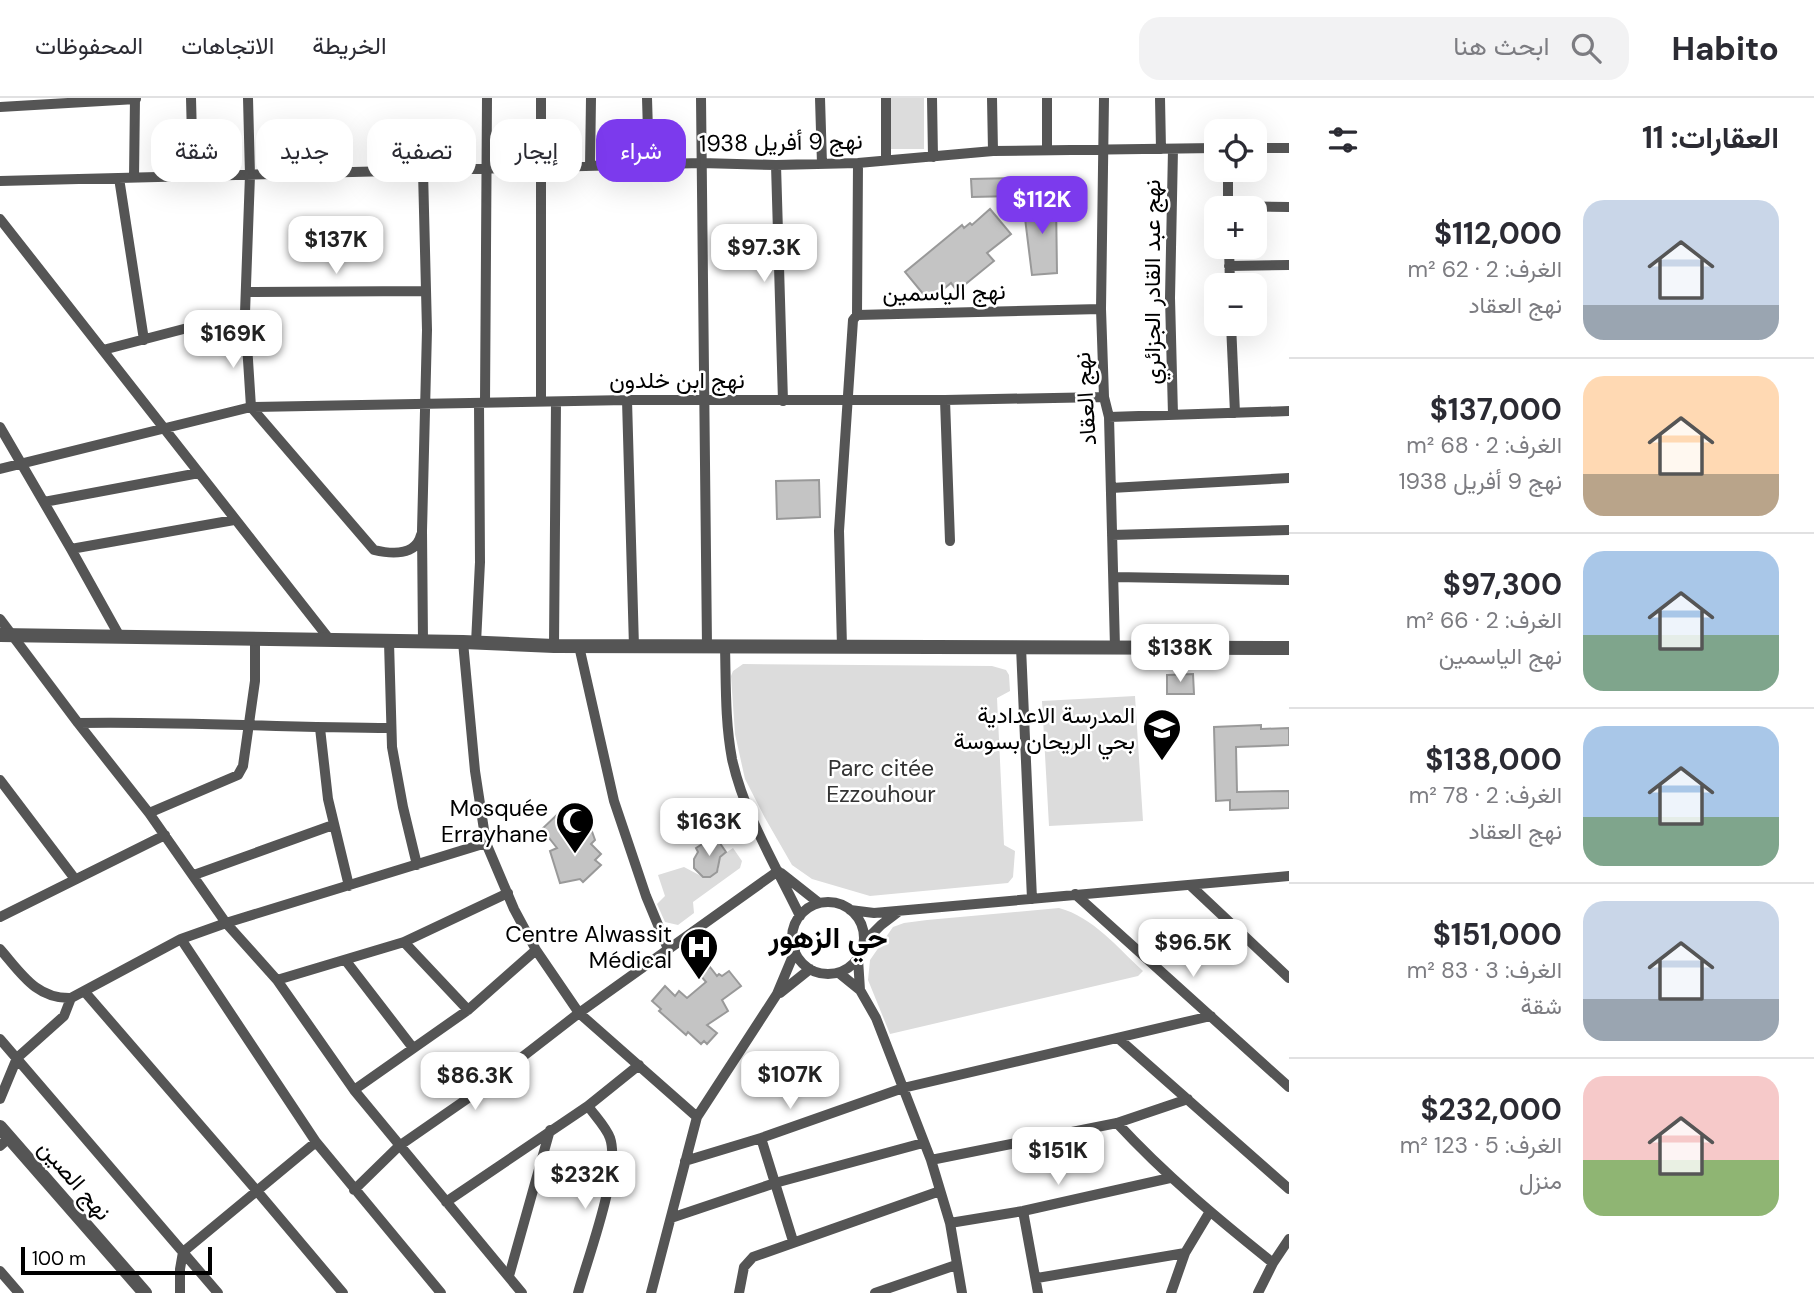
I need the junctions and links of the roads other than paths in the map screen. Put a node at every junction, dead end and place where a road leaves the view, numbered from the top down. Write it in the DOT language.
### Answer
graph roads {
  1 [pos="191,98"];
  2 [pos="248,98"];
  3 [pos="487,98"];
  4 [pos="541,98"];
  5 [pos="591,98"];
  6 [pos="647,98"];
  7 [pos="701,98"];
  8 [pos="820,98"];
  9 [pos="886,98"];
  10 [pos="932,98"];
  11 [pos="992,98"];
  12 [pos="1047,98"];
  13 [pos="1104,98"];
  14 [pos="1117,98"];
  15 [pos="1160,98"];
  16 [pos="136,99"];
  17 [pos="0,107"];
  18 [pos="192,119"];
  19 [pos="542,119"];
  20 [pos="648,119"];
  21 [pos="1102,148"];
  22 [pos="1204,148"];
  23 [pos="1267,148"];
  24 [pos="1289,148"];
  25 [pos="1161,149"];
  26 [pos="1173,149"];
  27 [pos="1047,150"];
  28 [pos="993,151"];
  29 [pos="933,157"];
  30 [pos="886,160"];
  31 [pos="701,163"];
  32 [pos="858,163"];
  33 [pos="686,164"];
  34 [pos="822,164"];
  35 [pos="776,165"];
  36 [pos="582,166"];
  37 [pos="590,166"];
  38 [pos="596,166"];
  39 [pos="476,169"];
  40 [pos="488,169"];
  41 [pos="367,172"];
  42 [pos="242,175"];
  43 [pos="250,175"];
  44 [pos="151,177"];
  45 [pos="119,178"];
  46 [pos="134,178"];
  47 [pos="0,181"];
  48 [pos="422,182"];
  49 [pos="543,182"];
  50 [pos="1267,206"];
  51 [pos="1289,206"];
  52 [pos="0,219"];
  53 [pos="1229,259"];
  54 [pos="1229,265"];
  55 [pos="1289,265"];
  56 [pos="1229,273"];
  57 [pos="426,291"];
  58 [pos="246,292"];
  59 [pos="1101,309"];
  60 [pos="245,313"];
  61 [pos="857,316"];
  62 [pos="1232,336"];
  63 [pos="144,340"];
  64 [pos="103,350"];
  65 [pos="1104,397"];
  66 [pos="627,400"];
  67 [pos="704,400"];
  68 [pos="849,400"];
  69 [pos="945,400"];
  70 [pos="783,401"];
  71 [pos="541,402"];
  72 [pos="556,402"];
  73 [pos="482,403"];
  74 [pos="424,405"];
  75 [pos="251,407"];
  76 [pos="1289,411"];
  77 [pos="1235,413"];
  78 [pos="1173,415"];
  79 [pos="1109,417"];
  80 [pos="0,427"];
  81 [pos="166,428"];
  82 [pos="21,463"];
  83 [pos="0,469"];
  84 [pos="199,473"];
  85 [pos="1289,478"];
  86 [pos="1111,488"];
  87 [pos="44,502"];
  88 [pos="234,520"];
  89 [pos="1289,530"];
  90 [pos="422,531"];
  91 [pos="1112,535"];
  92 [pos="950,541"];
  93 [pos="72,549"];
  94 [pos="1114,577"];
  95 [pos="1289,580"];
  96 [pos="0,619"];
  97 [pos="5,635"];
  98 [pos="120,637"];
  99 [pos="330,640"];
  100 [pos="255,641"];
  101 [pos="389,642"];
  102 [pos="423,642"];
  103 [pos="469,643"];
  104 [pos="554,646"];
  105 [pos="579,646"];
  106 [pos="707,646"];
  107 [pos="634,647"];
  108 [pos="725,647"];
  109 [pos="842,647"];
  110 [pos="1021,647"];
  111 [pos="1115,648"];
  112 [pos="1289,648"];
  113 [pos="78,723"];
  114 [pos="249,725"];
  115 [pos="320,728"];
  116 [pos="391,728"];
  117 [pos="0,780"];
  118 [pos="149,813"];
  119 [pos="332,825"];
  120 [pos="165,835"];
  121 [pos="486,843"];
  122 [pos="417,865"];
  123 [pos="778,871"];
  124 [pos="194,875"];
  125 [pos="1289,876"];
  126 [pos="75,879"];
  127 [pos="1190,885"];
  128 [pos="349,886"];
  129 [pos="508,893"];
  130 [pos="1075,894"];
  131 [pos="1032,899"];
  132 [pos="820,903"];
  133 [pos="850,910"];
  134 [pos="901,910"];
  135 [pos="800,916"];
  136 [pos="0,917"];
  137 [pos="226,923"];
  138 [pos="181,939"];
  139 [pos="404,942"];
  140 [pos="864,942"];
  141 [pos="0,949"];
  142 [pos="537,950"];
  143 [pos="668,950"];
  144 [pos="795,951"];
  145 [pos="858,959"];
  146 [pos="346,961"];
  147 [pos="810,969"];
  148 [pos="839,973"];
  149 [pos="1288,977"];
  150 [pos="277,980"];
  151 [pos="860,990"];
  152 [pos="84,991"];
  153 [pos="777,994"];
  154 [pos="71,998"];
  155 [pos="468,1010"];
  156 [pos="579,1013"];
  157 [pos="1211,1016"];
  158 [pos="1119,1039"];
  159 [pos="0,1040"];
  160 [pos="413,1048"];
  161 [pos="18,1058"];
  162 [pos="639,1065"];
  163 [pos="1289,1087"];
  164 [pos="903,1088"];
  165 [pos="354,1090"];
  166 [pos="0,1099"];
  167 [pos="1188,1099"];
  168 [pos="589,1106"];
  169 [pos="697,1117"];
  170 [pos="1117,1123"];
  171 [pos="550,1130"];
  172 [pos="3,1137"];
  173 [pos="761,1138"];
  174 [pos="316,1142"];
  175 [pos="923,1143"];
  176 [pos="400,1146"];
  177 [pos="931,1160"];
  178 [pos="685,1161"];
  179 [pos="1170,1178"];
  180 [pos="775,1183"];
  181 [pos="1289,1189"];
  182 [pos="354,1190"];
  183 [pos="257,1191"];
  184 [pos="940,1191"];
  185 [pos="446,1202"];
  186 [pos="1023,1211"];
  187 [pos="1209,1213"];
  188 [pos="670,1218"];
  189 [pos="950,1223"];
  190 [pos="1289,1239"];
  191 [pos="793,1241"];
  192 [pos="183,1252"];
  193 [pos="1185,1253"];
  194 [pos="1273,1264"];
  195 [pos="956,1265"];
  196 [pos="0,1271"];
  197 [pos="509,1276"];
  198 [pos="1037,1278"];
  199 [pos="144,1292"];
  200 [pos="19,1293"];
  201 [pos="180,1293"];
  202 [pos="218,1293"];
  203 [pos="343,1293"];
  204 [pos="441,1293"];
  205 [pos="523,1293"];
  206 [pos="578,1293"];
  207 [pos="651,1293"];
  208 [pos="739,1293"];
  209 [pos="875,1293"];
  210 [pos="962,1293"];
  211 [pos="1038,1293"];
  212 [pos="1171,1293"];
  213 [pos="1258,1293"];
  1 -- 18 [label="street"];
  2 -- 43 [label="street"];
  3 -- 40 [label="street"];
  4 -- 19 [label="street"];
  5 -- 37 [label="street"];
  6 -- 20 [label="street"];
  7 -- 31 [label="street"];
  8 -- 34 [label="street"];
  9 -- 30 [label="street"];
  10 -- 29 [label="street"];
  11 -- 28 [label="street"];
  12 -- 27 [label="street"];
  13 -- 14 [label="street"];
  13 -- 21 [label="street, نهج العقاد"];
  15 -- 25 [label="street"];
  16 -- 17 [label="street"];
  16 -- 46 [label="street"];
  21 -- 25 [label="street, نهج 9 أفريل 1938"];
  21 -- 27 [label="street, نهج 9 أفريل 1938"];
  21 -- 59 [label="street, نهج العقاد"];
  22 -- 26 [label="street, نهج 9 أفريل 1938"];
  23 -- 24 [label="street"];
  25 -- 26 [label="street, نهج 9 أفريل 1938"];
  26 -- 78 [label="street, نهج عبد القادر الجزائري"];
  27 -- 28 [label="street, نهج 9 أفريل 1938"];
  28 -- 29 [label="street, نهج 9 أفريل 1938"];
  29 -- 30 [label="street, نهج 9 أفريل 1938"];
  30 -- 32 [label="street, نهج 9 أفريل 1938"];
  31 -- 33 [label="street, نهج 9 أفريل 1938"];
  31 -- 35 [label="street, نهج 9 أفريل 1938"];
  31 -- 67 [label="street"];
  32 -- 34 [label="street, نهج 9 أفريل 1938"];
  32 -- 61 [label="street, نهج الياسمين"];
  34 -- 35 [label="street, نهج 9 أفريل 1938"];
  35 -- 70 [label="street"];
  36 -- 37 [label="street, نهج 9 أفريل 1938"];
  37 -- 38 [label="street, نهج 9 أفريل 1938"];
  39 -- 40 [label="street, نهج 9 أفريل 1938"];
  40 -- 73 [label="street"];
  41 -- 43 [label="street, نهج 9 أفريل 1938"];
  42 -- 43 [label="street, نهج 9 أفريل 1938"];
  43 -- 58 [label="street"];
  44 -- 46 [label="street, نهج 9 أفريل 1938"];
  45 -- 46 [label="street, نهج 9 أفريل 1938"];
  45 -- 47 [label="street, نهج 9 أفريل 1938"];
  45 -- 63 [label="street"];
  48 -- 57 [label="street"];
  49 -- 71 [label="street"];
  50 -- 51 [label="street"];
  52 -- 64 [label="street"];
  53 -- 54 [label="street"];
  54 -- 55 [label="street"];
  54 -- 56 [label="street"];
  57 -- 58 [label="street"];
  57 -- 74 [label="street"];
  58 -- 60 [label="street"];
  59 -- 61 [label="street, نهج الياسمين"];
  59 -- 65 [label="street, نهج العقاد"];
  60 -- 63 [label="street"];
  60 -- 75 [label="street"];
  61 -- 68 [label="street"];
  62 -- 77 [label="street"];
  63 -- 64 [label="street"];
  64 -- 81 [label="street"];
  65 -- 69 [label="street, نهج ابن خلدون"];
  65 -- 79 [label="street, نهج العقاد"];
  66 -- 67 [label="street, نهج ابن خلدون"];
  66 -- 72 [label="street, نهج ابن خلدون"];
  66 -- 107 [label="street"];
  67 -- 70 [label="street, نهج ابن خلدون"];
  67 -- 106 [label="street"];
  68 -- 69 [label="street, نهج ابن خلدون"];
  68 -- 70 [label="street, نهج ابن خلدون"];
  68 -- 109 [label="street"];
  69 -- 92 [label="street"];
  71 -- 72 [label="street, نهج ابن خلدون"];
  71 -- 73 [label="street, نهج ابن خلدون"];
  72 -- 104 [label="street"];
  73 -- 74 [label="street, نهج ابن خلدون"];
  73 -- 103 [label="street"];
  74 -- 75 [label="street, نهج ابن خلدون"];
  74 -- 90 [label="street"];
  75 -- 81 [label="street, نهج ابن خلدون"];
  75 -- 90 [label="street"];
  76 -- 77 [label="street"];
  77 -- 78 [label="street"];
  78 -- 79 [label="street"];
  79 -- 86 [label="street, نهج العقاد"];
  80 -- 82 [label="street"];
  81 -- 82 [label="street, نهج ابن خلدون"];
  81 -- 84 [label="street"];
  82 -- 83 [label="street, نهج ابن خلدون"];
  82 -- 87 [label="street"];
  84 -- 87 [label="street"];
  84 -- 88 [label="street"];
  85 -- 86 [label="street"];
  86 -- 91 [label="street, نهج العقاد"];
  87 -- 93 [label="street"];
  88 -- 93 [label="street"];
  88 -- 99 [label="street"];
  89 -- 91 [label="street"];
  90 -- 102 [label="street"];
  91 -- 94 [label="street, نهج العقاد"];
  93 -- 98 [label="street"];
  94 -- 95 [label="street"];
  94 -- 111 [label="street, نهج العقاد"];
  96 -- 97 [label="street"];
  97 -- 98 [label="street"];
  97 -- 113 [label="street"];
  98 -- 100 [label="street"];
  99 -- 100 [label="street"];
  99 -- 101 [label="street"];
  100 -- 114 [label="street"];
  101 -- 102 [label="street"];
  101 -- 116 [label="street"];
  102 -- 103 [label="street"];
  103 -- 104 [label="street"];
  103 -- 121 [label="street"];
  104 -- 105 [label="street"];
  105 -- 107 [label="street"];
  105 -- 143 [label="street"];
  106 -- 107 [label="street"];
  106 -- 108 [label="street"];
  108 -- 109 [label="street"];
  108 -- 123 [label="street"];
  109 -- 110 [label="street"];
  110 -- 111 [label="street"];
  110 -- 131 [label="street"];
  111 -- 112 [label="street"];
  113 -- 114 [label="street"];
  113 -- 118 [label="street"];
  114 -- 115 [label="street"];
  114 -- 118 [label="street"];
  115 -- 116 [label="street"];
  115 -- 119 [label="street"];
  116 -- 122 [label="street"];
  117 -- 126 [label="street"];
  118 -- 120 [label="street"];
  119 -- 124 [label="street"];
  119 -- 128 [label="street"];
  120 -- 124 [label="street"];
  120 -- 126 [label="street"];
  121 -- 122 [label="street"];
  121 -- 129 [label="street"];
  122 -- 128 [label="street"];
  123 -- 132 [label="street"];
  123 -- 135 [label="street"];
  123 -- 143 [label="street"];
  124 -- 137 [label="street"];
  125 -- 127 [label="street"];
  126 -- 136 [label="street"];
  127 -- 130 [label="street"];
  127 -- 149 [label="street"];
  128 -- 137 [label="street"];
  129 -- 139 [label="street"];
  129 -- 142 [label="street"];
  130 -- 131 [label="street"];
  130 -- 157 [label="street"];
  131 -- 134 [label="street"];
  132 -- 133 [label="street"];
  132 -- 135 [label="street"];
  133 -- 134 [label="street"];
  133 -- 140 [label="street"];
  134 -- 140 [label="street"];
  135 -- 144 [label="street"];
  137 -- 138 [label="street"];
  137 -- 150 [label="street"];
  138 -- 152 [label="street"];
  138 -- 174 [label="street"];
  139 -- 146 [label="street"];
  139 -- 155 [label="street"];
  140 -- 145 [label="street"];
  141 -- 154 [label="street"];
  142 -- 155 [label="street"];
  142 -- 156 [label="street"];
  143 -- 156 [label="street"];
  144 -- 147 [label="street"];
  144 -- 153 [label="street"];
  145 -- 148 [label="street"];
  145 -- 151 [label="street"];
  146 -- 150 [label="street"];
  146 -- 160 [label="street"];
  147 -- 148 [label="street"];
  147 -- 153 [label="street"];
  148 -- 151 [label="street"];
  150 -- 165 [label="street"];
  151 -- 164 [label="street"];
  152 -- 154 [label="street"];
  152 -- 183 [label="street"];
  153 -- 169 [label="street"];
  154 -- 161 [label="street"];
  155 -- 160 [label="street"];
  156 -- 162 [label="street"];
  156 -- 176 [label="street"];
  157 -- 158 [label="street"];
  157 -- 163 [label="street"];
  158 -- 164 [label="street"];
  158 -- 167 [label="street"];
  159 -- 161 [label="street"];
  160 -- 165 [label="street"];
  161 -- 166 [label="street"];
  161 -- 192 [label="street"];
  162 -- 168 [label="street"];
  162 -- 169 [label="street"];
  164 -- 173 [label="street"];
  164 -- 175 [label="street"];
  165 -- 176 [label="street"];
  167 -- 170 [label="street"];
  167 -- 181 [label="street"];
  168 -- 171 [label="street"];
  168 -- 206 [label="street"];
  169 -- 178 [label="street"];
  170 -- 177 [label="street"];
  170 -- 179 [label="street"];
  171 -- 185 [label="street"];
  171 -- 197 [label="street"];
  172 -- 199 [label="street, نهج الصين"];
  173 -- 178 [label="street"];
  173 -- 180 [label="street"];
  174 -- 182 [label="street"];
  174 -- 183 [label="street"];
  175 -- 177 [label="street"];
  175 -- 180 [label="street"];
  176 -- 182 [label="street"];
  176 -- 185 [label="street"];
  177 -- 184 [label="street"];
  178 -- 188 [label="street"];
  179 -- 186 [label="street"];
  179 -- 187 [label="street"];
  180 -- 188 [label="street"];
  180 -- 191 [label="street"];
  182 -- 204 [label="street"];
  183 -- 192 [label="street"];
  183 -- 203 [label="street"];
  184 -- 189 [label="street"];
  184 -- 191 [label="street"];
  185 -- 197 [label="street"];
  186 -- 189 [label="street"];
  186 -- 198 [label="street"];
  187 -- 193 [label="street"];
  187 -- 194 [label="street"];
  188 -- 207 [label="street"];
  189 -- 195 [label="street"];
  190 -- 194 [label="street"];
  191 -- 208 [label="street"];
  192 -- 201 [label="street"];
  192 -- 202 [label="street"];
  193 -- 198 [label="street"];
  193 -- 212 [label="street"];
  194 -- 213 [label="street"];
  195 -- 209 [label="street"];
  195 -- 210 [label="street"];
  196 -- 200 [label="street"];
  197 -- 205 [label="street"];
  198 -- 211 [label="street"];
}
